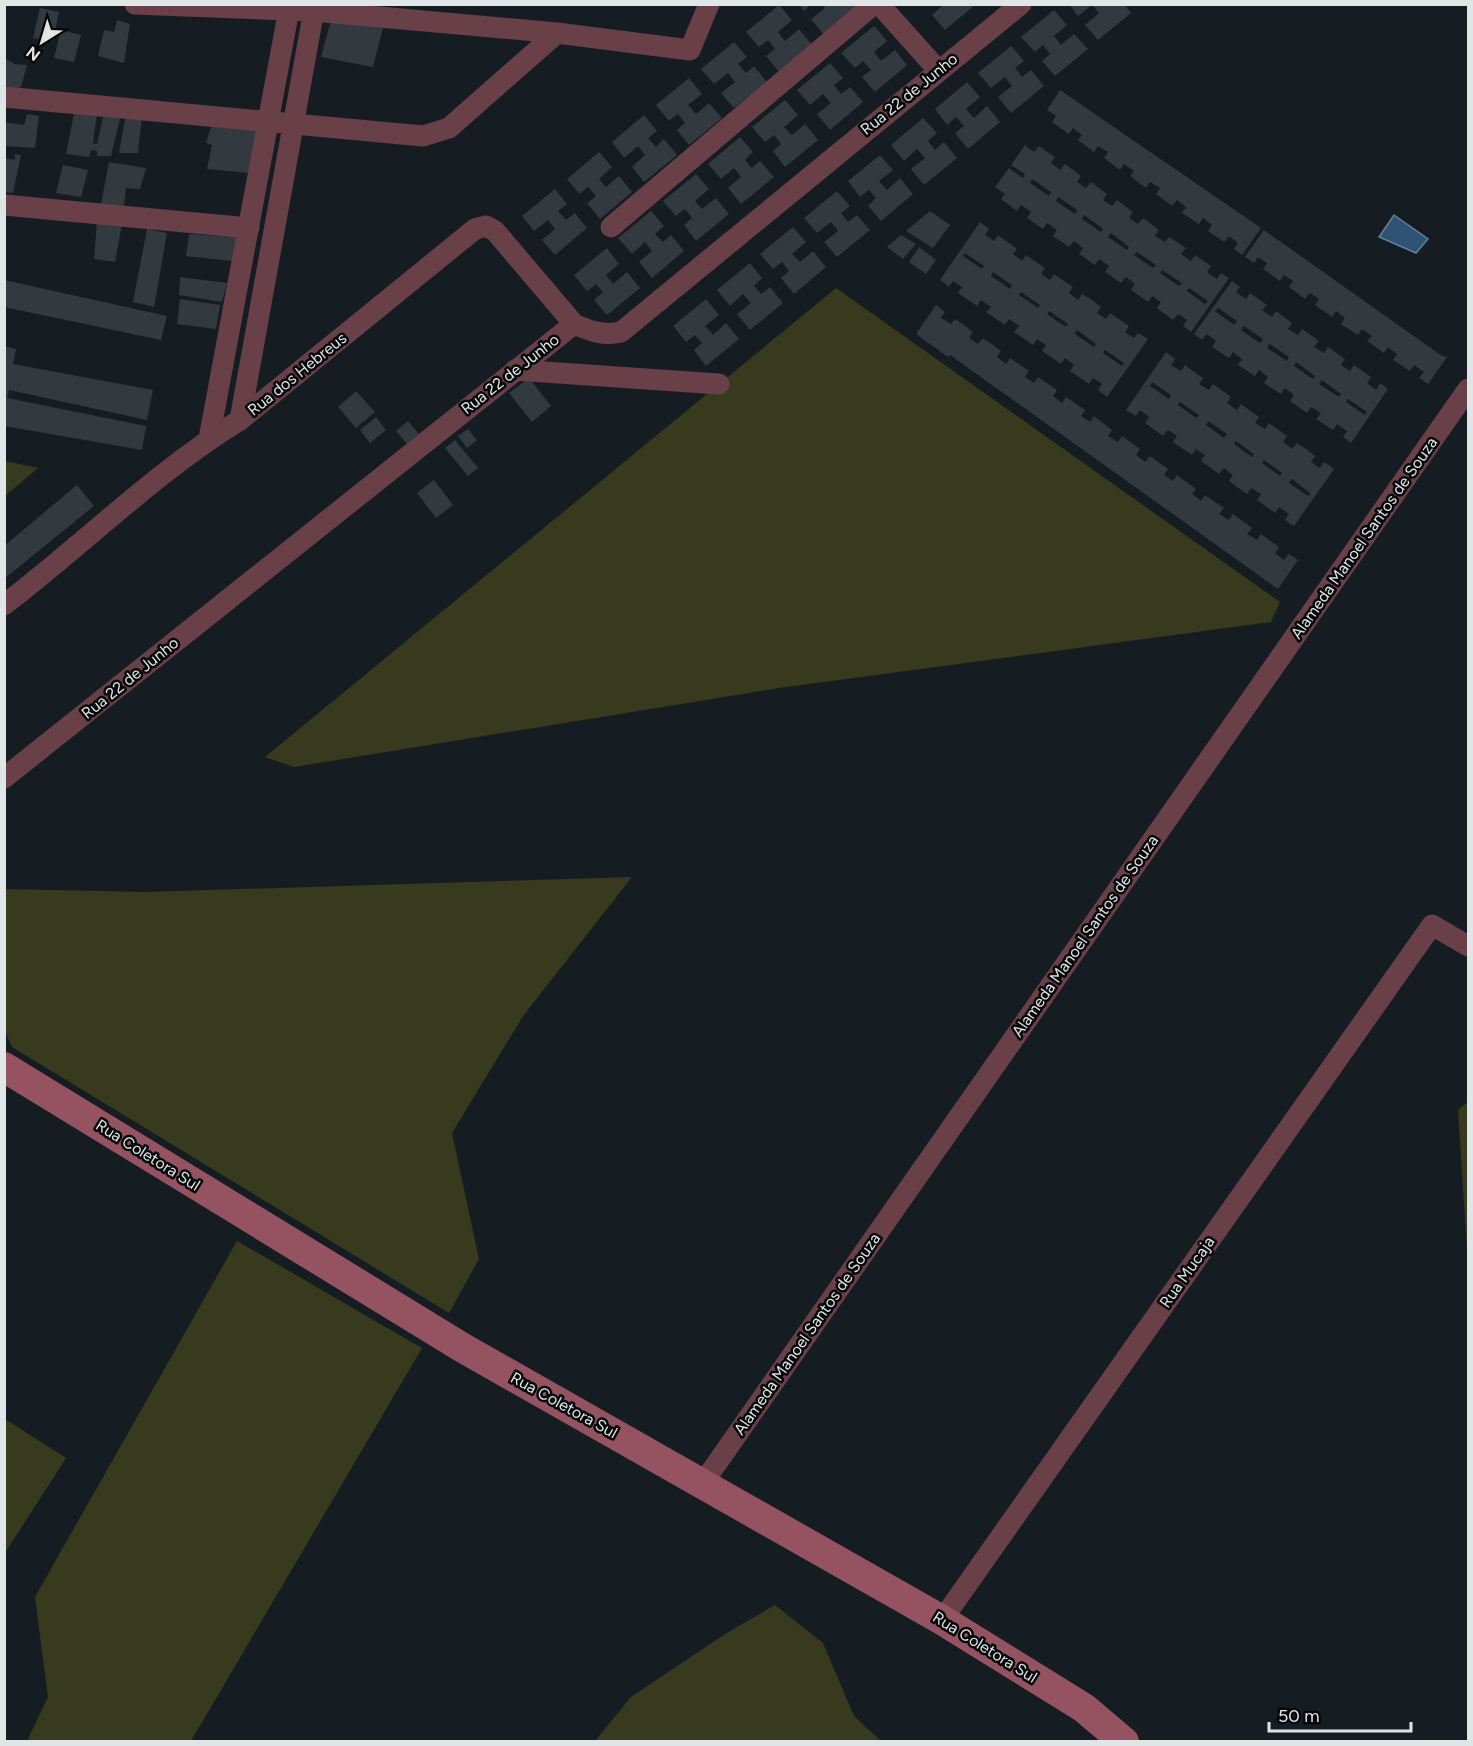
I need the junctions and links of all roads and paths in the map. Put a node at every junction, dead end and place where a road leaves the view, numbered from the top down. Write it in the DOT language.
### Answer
graph roads {
  1 [pos="135,4"];
  2 [pos="709,4"];
  3 [pos="874,4"];
  4 [pos="879,4"];
  5 [pos="1021,4"];
  6 [pos="289,8"];
  7 [pos="314,8"];
  8 [pos="557,33"];
  9 [pos="938,70"];
  10 [pos="4,97"];
  11 [pos="268,122"];
  12 [pos="292,122"];
  13 [pos="4,205"];
  14 [pos="611,227"];
  15 [pos="249,228"];
  16 [pos="574,324"];
  17 [pos="515,370"];
  18 [pos="720,384"];
  19 [pos="1468,389"];
  20 [pos="240,420"];
  21 [pos="209,440"];
  22 [pos="4,605"];
  23 [pos="4,778"];
  24 [pos="1468,946"];
  25 [pos="4,1067"];
  26 [pos="703,1483"];
  27 [pos="942,1620"];
  28 [pos="1124,1742"];
  1 -- 6 [label="street"];
  2 -- 8 [label="street"];
  3 -- 14 [label="street"];
  4 -- 9 [label="street"];
  5 -- 9 [label="street, Rua 22 de Junho"];
  6 -- 7 [label="street"];
  6 -- 11 [label="street"];
  7 -- 8 [label="street"];
  7 -- 12 [label="street"];
  8 -- 12 [label="street"];
  9 -- 16 [label="street, Rua 22 de Junho"];
  10 -- 11 [label="street"];
  11 -- 12 [label="street"];
  11 -- 15 [label="street"];
  12 -- 20 [label="street"];
  13 -- 15 [label="street"];
  15 -- 21 [label="street"];
  16 -- 17 [label="street, Rua 22 de Junho"];
  16 -- 20 [label="street, Rua dos Hebreus"];
  17 -- 18 [label="street"];
  17 -- 23 [label="street, Rua 22 de Junho"];
  19 -- 26 [label="street, Alameda Manoel Santos de Souza"];
  20 -- 21 [label="street, Rua dos Hebreus"];
  21 -- 22 [label="street, Rua dos Hebreus"];
  24 -- 27 [label="street, Rua Mucaja"];
  25 -- 26 [label="street, Rua Coletora Sul"];
  26 -- 27 [label="street, Rua Coletora Sul"];
  27 -- 28 [label="street, Rua Coletora Sul"];
}
